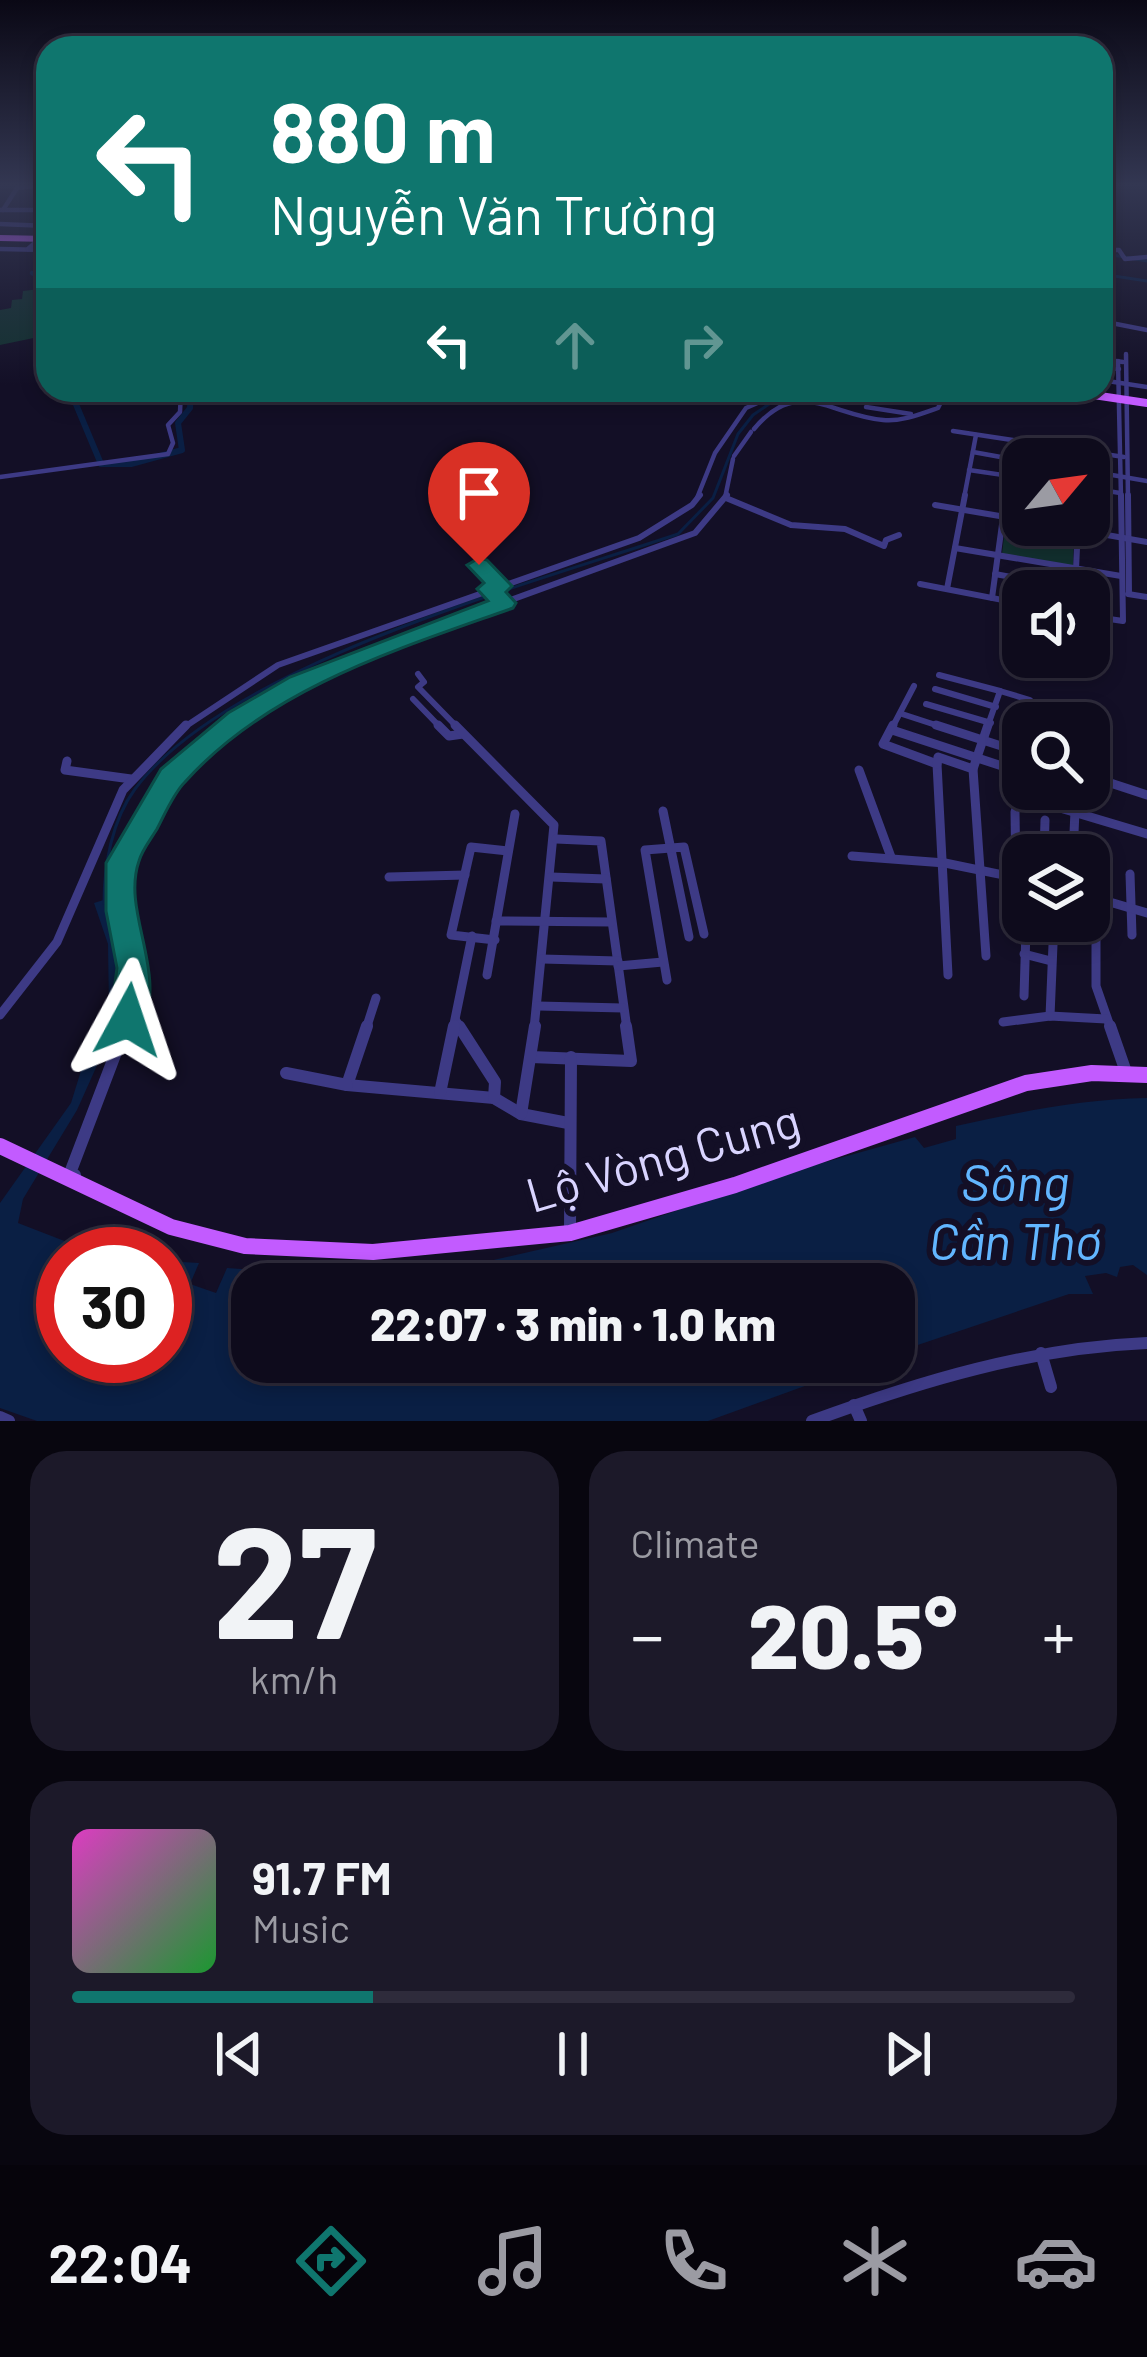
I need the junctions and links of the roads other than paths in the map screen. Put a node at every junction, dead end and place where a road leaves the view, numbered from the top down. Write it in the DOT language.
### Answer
graph roads {
  1 [pos="1121,252"];
  2 [pos="1147,257"];
  3 [pos="1113,323"];
  4 [pos="1147,329"];
  5 [pos="1113,362"];
  6 [pos="1113,382"];
  7 [pos="1122,383"];
  8 [pos="1147,387"];
  9 [pos="1113,395"];
  10 [pos="1113,396"];
  11 [pos="1122,397"];
  12 [pos="1147,401"];
  13 [pos="181,402"];
  14 [pos="761,402"];
  15 [pos="793,402"];
  16 [pos="827,402"];
  17 [pos="941,402"];
  18 [pos="866,407"];
  19 [pos="747,411"];
  20 [pos="912,415"];
  21 [pos="762,416"];
  22 [pos="953,431"];
  23 [pos="976,435"];
  24 [pos="973,452"];
  25 [pos="1002,457"];
  26 [pos="1123,457"];
  27 [pos="970,470"];
  28 [pos="1002,475"];
  29 [pos="1110,475"];
  30 [pos="0,477"];
  31 [pos="1123,477"];
  32 [pos="1147,481"];
  33 [pos="1110,491"];
  34 [pos="1120,493"];
  35 [pos="726,498"];
  36 [pos="935,505"];
  37 [pos="962,510"];
  38 [pos="1002,517"];
  39 [pos="1002,525"];
  40 [pos="1110,534"];
  41 [pos="899,535"];
  42 [pos="1125,538"];
  43 [pos="1147,542"];
  44 [pos="1077,546"];
  45 [pos="955,548"];
  46 [pos="998,555"];
  47 [pos="482,556"];
  48 [pos="1076,569"];
  49 [pos="995,574"];
  50 [pos="1002,575"];
  51 [pos="1120,576"];
  52 [pos="920,584"];
  53 [pos="500,586"];
  54 [pos="946,589"];
  55 [pos="490,590"];
  56 [pos="1125,593"];
  57 [pos="1147,597"];
  58 [pos="992,598"];
  59 [pos="1002,600"];
  60 [pos="504,603"];
  61 [pos="1110,620"];
  62 [pos="418,674"];
  63 [pos="939,675"];
  64 [pos="914,686"];
  65 [pos="935,689"];
  66 [pos="1000,691"];
  67 [pos="413,699"];
  68 [pos="1030,700"];
  69 [pos="926,704"];
  70 [pos="996,707"];
  71 [pos="902,714"];
  72 [pos="991,723"];
  73 [pos="892,730"];
  74 [pos="464,734"];
  75 [pos="984,740"];
  76 [pos="1002,746"];
  77 [pos="976,757"];
  78 [pos="68,760"];
  79 [pos="937,764"];
  80 [pos="1002,766"];
  81 [pos="973,769"];
  82 [pos="859,770"];
  83 [pos="132,779"];
  84 [pos="1110,783"];
  85 [pos="1147,795"];
  86 [pos="663,811"];
  87 [pos="1075,811"];
  88 [pos="514,814"];
  89 [pos="1045,820"];
  90 [pos="1045,834"];
  91 [pos="1074,834"];
  92 [pos="1147,834"];
  93 [pos="556,838"];
  94 [pos="670,848"];
  95 [pos="508,851"];
  96 [pos="853,856"];
  97 [pos="891,857"];
  98 [pos="945,863"];
  99 [pos="981,868"];
  100 [pos="1002,874"];
  101 [pos="1130,874"];
  102 [pos="465,875"];
  103 [pos="550,877"];
  104 [pos="389,878"];
  105 [pos="606,879"];
  106 [pos="1110,902"];
  107 [pos="1130,908"];
  108 [pos="1147,913"];
  109 [pos="496,921"];
  110 [pos="545,922"];
  111 [pos="611,922"];
  112 [pos="704,934"];
  113 [pos="1132,935"];
  114 [pos="472,936"];
  115 [pos="689,937"];
  116 [pos="495,940"];
  117 [pos="1025,942"];
  118 [pos="1052,942"];
  119 [pos="1095,942"];
  120 [pos="1024,954"];
  121 [pos="986,956"];
  122 [pos="542,959"];
  123 [pos="1051,961"];
  124 [pos="663,962"];
  125 [pos="618,964"];
  126 [pos="487,975"];
  127 [pos="948,975"];
  128 [pos="667,980"];
  129 [pos="1024,996"];
  130 [pos="376,998"];
  131 [pos="538,1006"];
  132 [pos="623,1008"];
  133 [pos="0,1015"];
  134 [pos="1050,1016"];
  135 [pos="1106,1019"];
  136 [pos="456,1020"];
  137 [pos="1003,1022"];
  138 [pos="532,1057"];
  139 [pos="571,1057"];
  140 [pos="286,1073"];
  141 [pos="1127,1074"];
  142 [pos="1147,1075"];
  143 [pos="347,1085"];
  144 [pos="440,1094"];
  145 [pos="494,1098"];
  146 [pos="521,1114"];
  147 [pos="568,1123"];
  148 [pos="0,1146"];
  149 [pos="169,1227"];
  150 [pos="170,1227"];
  151 [pos="192,1233"];
  152 [pos="570,1233"];
  153 [pos="1147,1343"];
  154 [pos="1041,1353"];
  155 [pos="1051,1387"];
  156 [pos="854,1406"];
  157 [pos="0,1417"];
  158 [pos="9,1421"];
  159 [pos="812,1421"];
  160 [pos="861,1421"];
  1 -- 2 [label="street"];
  3 -- 4 [label="street"];
  5 -- 7 [label="street"];
  6 -- 7 [label="street"];
  7 -- 8 [label="street"];
  7 -- 11 [label="street"];
  9 -- 11 [label="main road"];
  10 -- 11 [label="main road"];
  11 -- 12 [label="main road"];
  11 -- 26 [label="street"];
  13 -- 30 [label="street"];
  14 -- 19 [label="street"];
  15 -- 21 [label="street"];
  16 -- 20 [label="street"];
  17 -- 20 [label="street"];
  18 -- 20 [label="street"];
  19 -- 21 [label="street"];
  19 -- 53 [label="street"];
  21 -- 35 [label="street"];
  22 -- 23 [label="street"];
  23 -- 24 [label="street"];
  23 -- 26 [label="street"];
  24 -- 25 [label="street"];
  24 -- 27 [label="street"];
  26 -- 31 [label="street"];
  27 -- 28 [label="street"];
  27 -- 37 [label="street"];
  29 -- 31 [label="street"];
  31 -- 32 [label="street"];
  31 -- 34 [label="street"];
  31 -- 42 [label="street"];
  33 -- 34 [label="street"];
  34 -- 42 [label="street"];
  35 -- 41 [label="street"];
  35 -- 60 [label="street"];
  36 -- 37 [label="street"];
  37 -- 38 [label="street"];
  37 -- 45 [label="street"];
  39 -- 46 [label="street"];
  40 -- 42 [label="street"];
  42 -- 43 [label="street"];
  42 -- 51 [label="street"];
  42 -- 56 [label="street"];
  44 -- 48 [label="street"];
  45 -- 46 [label="street"];
  45 -- 54 [label="street"];
  46 -- 48 [label="street"];
  46 -- 49 [label="street"];
  47 -- 53 [label="street"];
  48 -- 51 [label="street"];
  49 -- 50 [label="street"];
  49 -- 58 [label="street"];
  51 -- 56 [label="street"];
  52 -- 54 [label="street"];
  53 -- 55 [label="street"];
  54 -- 58 [label="street"];
  55 -- 60 [label="street"];
  55 -- 83 [label="street"];
  56 -- 57 [label="street"];
  56 -- 61 [label="street"];
  58 -- 59 [label="street"];
  60 -- 150 [label="street"];
  62 -- 74 [label="street"];
  63 -- 66 [label="street"];
  64 -- 71 [label="street"];
  65 -- 70 [label="street"];
  66 -- 68 [label="street"];
  66 -- 70 [label="street"];
  67 -- 74 [label="street"];
  69 -- 72 [label="street"];
  70 -- 72 [label="street"];
  71 -- 73 [label="street"];
  71 -- 75 [label="street"];
  72 -- 75 [label="street"];
  73 -- 77 [label="street"];
  73 -- 79 [label="street"];
  74 -- 93 [label="street"];
  75 -- 76 [label="street"];
  75 -- 77 [label="street"];
  77 -- 80 [label="street"];
  77 -- 81 [label="street"];
  78 -- 83 [label="street"];
  79 -- 81 [label="street"];
  79 -- 98 [label="street"];
  81 -- 99 [label="street"];
  82 -- 97 [label="street"];
  83 -- 133 [label="street"];
  84 -- 85 [label="street"];
  86 -- 94 [label="street"];
  87 -- 91 [label="street"];
  87 -- 92 [label="street"];
  88 -- 95 [label="street"];
  89 -- 90 [label="street"];
  93 -- 103 [label="street"];
  93 -- 105 [label="street"];
  94 -- 112 [label="street"];
  94 -- 115 [label="street"];
  94 -- 124 [label="street"];
  95 -- 102 [label="street"];
  95 -- 109 [label="street"];
  96 -- 97 [label="street"];
  97 -- 98 [label="street"];
  98 -- 99 [label="street"];
  98 -- 127 [label="street"];
  99 -- 100 [label="street"];
  99 -- 121 [label="street"];
  101 -- 107 [label="street"];
  102 -- 104 [label="street"];
  102 -- 114 [label="street"];
  103 -- 105 [label="street"];
  103 -- 110 [label="street"];
  105 -- 111 [label="street"];
  106 -- 107 [label="street"];
  107 -- 108 [label="street"];
  107 -- 113 [label="street"];
  109 -- 110 [label="street"];
  109 -- 116 [label="street"];
  110 -- 111 [label="street"];
  110 -- 122 [label="street"];
  111 -- 125 [label="street"];
  114 -- 116 [label="street"];
  114 -- 136 [label="street"];
  116 -- 126 [label="street"];
  117 -- 120 [label="street"];
  118 -- 123 [label="street"];
  119 -- 135 [label="street"];
  120 -- 123 [label="street"];
  120 -- 129 [label="street"];
  122 -- 125 [label="street"];
  122 -- 131 [label="street"];
  123 -- 134 [label="street"];
  124 -- 125 [label="street"];
  124 -- 128 [label="street"];
  125 -- 132 [label="street"];
  130 -- 143 [label="street"];
  131 -- 132 [label="street"];
  131 -- 138 [label="street"];
  132 -- 139 [label="street"];
  134 -- 135 [label="street"];
  134 -- 137 [label="street"];
  135 -- 141 [label="street"];
  136 -- 144 [label="street"];
  136 -- 145 [label="street"];
  138 -- 139 [label="street"];
  138 -- 146 [label="street"];
  139 -- 147 [label="street"];
  140 -- 143 [label="street"];
  141 -- 142 [label="main road, Lộ Vòng Cung"];
  141 -- 152 [label="main road, Lộ Vòng Cung"];
  143 -- 144 [label="street"];
  144 -- 145 [label="street"];
  145 -- 146 [label="street"];
  146 -- 147 [label="street"];
  147 -- 152 [label="street"];
  148 -- 149 [label="main road, Lộ Vòng Cung"];
  151 -- 152 [label="main road, Lộ Vòng Cung"];
  153 -- 154 [label="street"];
  154 -- 155 [label="street"];
  154 -- 156 [label="street"];
  156 -- 159 [label="street"];
  156 -- 160 [label="street"];
  157 -- 158 [label="street"];
}
